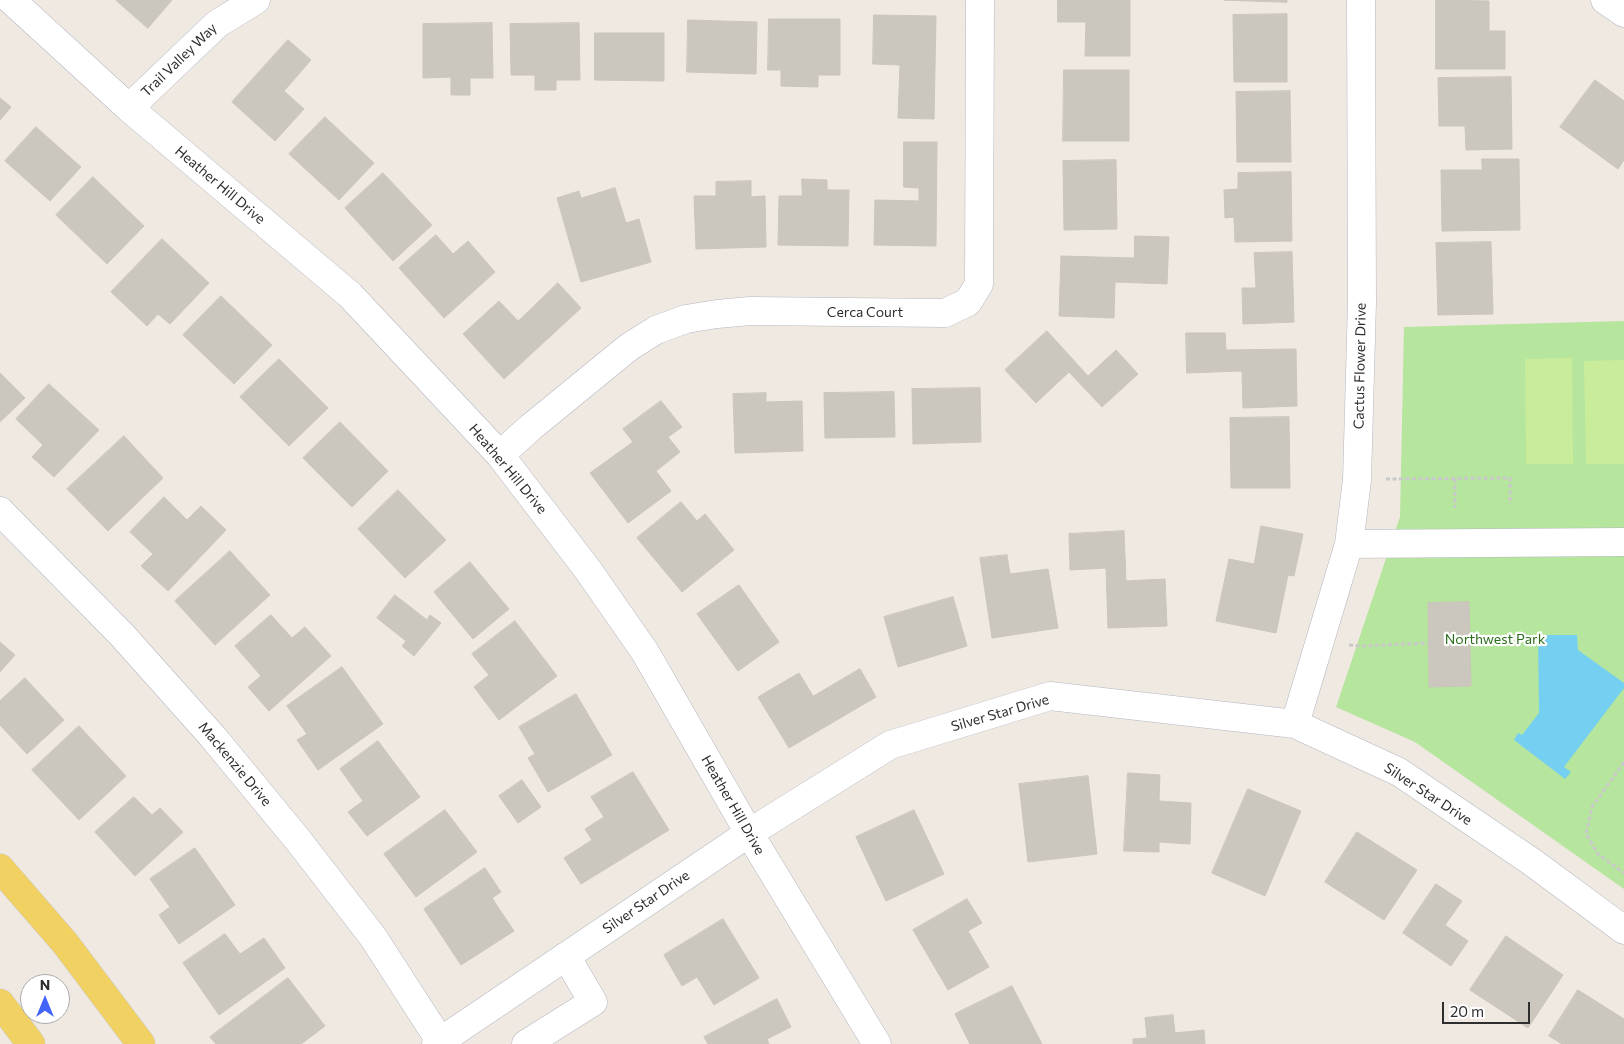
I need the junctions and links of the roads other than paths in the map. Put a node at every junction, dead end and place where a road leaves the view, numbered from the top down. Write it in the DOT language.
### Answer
graph roads {
  1 [pos="11,0"];
  2 [pos="256,0"];
  3 [pos="980,0"];
  4 [pos="1361,0"];
  5 [pos="1605,0"];
  6 [pos="1624,13"];
  7 [pos="129,108"];
  8 [pos="500,456"];
  9 [pos="0,511"];
  10 [pos="1624,542"];
  11 [pos="1349,544"];
  12 [pos="1295,724"];
  13 [pos="749,833"];
  14 [pos="0,868"];
  15 [pos="1624,930"];
  16 [pos="566,956"];
  17 [pos="0,1003"];
  18 [pos="439,1043"];
  19 [pos="31,1044"];
  20 [pos="141,1044"];
  21 [pos="526,1044"];
  22 [pos="877,1044"];
  1 -- 7 [label="street, Heather Hill Drive"];
  2 -- 7 [label="street, Trail Valley Way"];
  3 -- 8 [label="street, Cerca Court"];
  4 -- 11 [label="street, Cactus Flower Drive"];
  5 -- 6 [label="street"];
  7 -- 8 [label="street, Heather Hill Drive"];
  8 -- 13 [label="street, Heather Hill Drive"];
  9 -- 18 [label="street, Mackenzie Drive"];
  10 -- 11 [label="street"];
  11 -- 12 [label="street, Cactus Flower Drive"];
  12 -- 13 [label="street, Silver Star Drive"];
  12 -- 15 [label="street, Silver Star Drive"];
  13 -- 16 [label="street, Silver Star Drive"];
  13 -- 22 [label="street, Heather Hill Drive"];
  14 -- 20 [label="main road"];
  16 -- 18 [label="street, Silver Star Drive"];
  16 -- 21 [label="street"];
  17 -- 19 [label="main road"];
}
